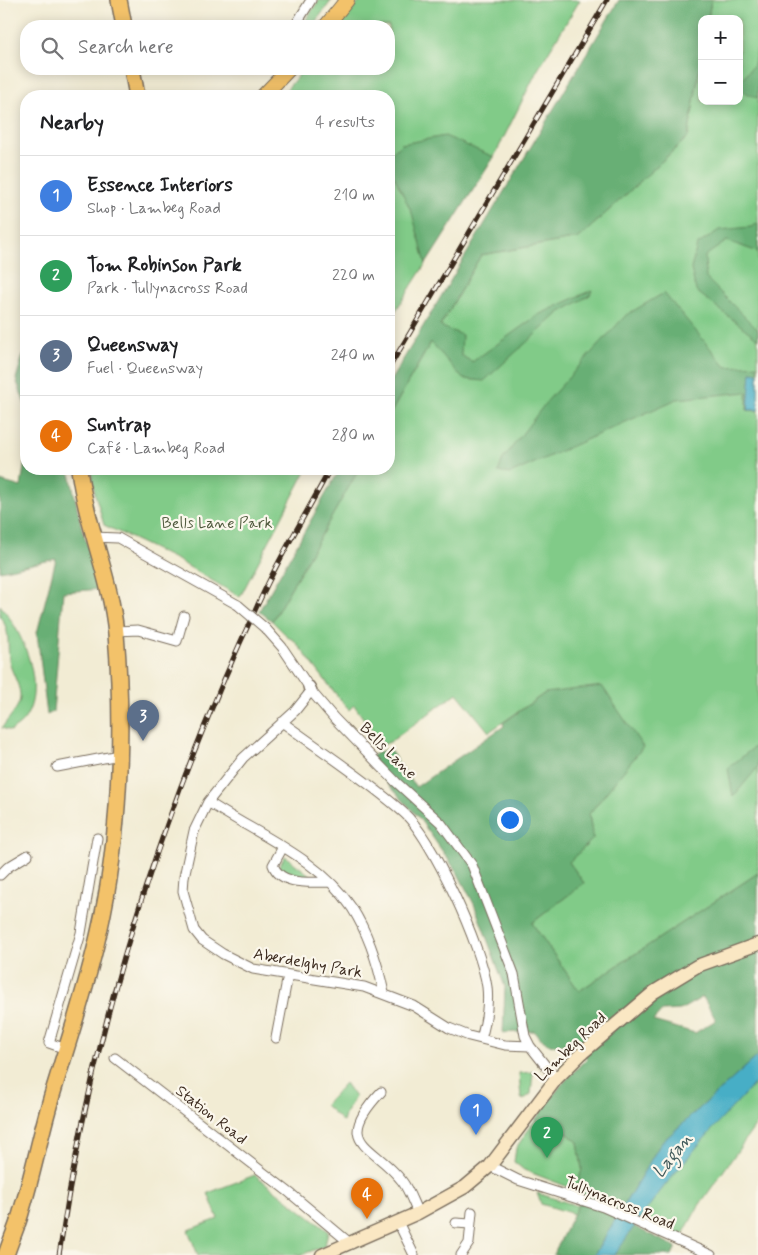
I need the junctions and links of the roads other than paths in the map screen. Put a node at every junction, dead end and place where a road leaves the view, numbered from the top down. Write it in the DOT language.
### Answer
graph roads {
  1 [pos="119,0"];
  2 [pos="311,0"];
  3 [pos="347,0"];
  4 [pos="123,20"];
  5 [pos="299,20"];
  6 [pos="331,20"];
  7 [pos="133,75"];
  8 [pos="283,75"];
  9 [pos="136,90"];
  10 [pos="269,90"];
  11 [pos="80,475"];
  12 [pos="93,537"];
  13 [pos="184,616"];
  14 [pos="116,631"];
  15 [pos="310,689"];
  16 [pos="282,722"];
  17 [pos="118,755"];
  18 [pos="57,767"];
  19 [pos="208,802"];
  20 [pos="97,838"];
  21 [pos="284,847"];
  22 [pos="24,860"];
  23 [pos="94,860"];
  24 [pos="110,862"];
  25 [pos="0,875"];
  26 [pos="329,882"];
  27 [pos="758,944"];
  28 [pos="288,975"];
  29 [pos="384,993"];
  30 [pos="276,1038"];
  31 [pos="481,1039"];
  32 [pos="530,1046"];
  33 [pos="66,1049"];
  34 [pos="116,1058"];
  35 [pos="556,1079"];
  36 [pos="381,1092"];
  37 [pos="490,1166"];
  38 [pos="22,1209"];
  39 [pos="418,1212"];
  40 [pos="472,1212"];
  41 [pos="398,1222"];
  42 [pos="456,1223"];
  43 [pos="470,1224"];
  44 [pos="350,1244"];
  45 [pos="6,1255"];
  46 [pos="17,1255"];
  47 [pos="322,1255"];
  48 [pos="414,1255"];
  49 [pos="461,1255"];
  50 [pos="711,1255"];
  1 -- 4 [label="highway"];
  2 -- 5 [label="street"];
  3 -- 6 [label="main road"];
  7 -- 9 [label="highway"];
  8 -- 10 [label="main road"];
  11 -- 12 [label="highway"];
  12 -- 14 [label="highway"];
  12 -- 15 [label="street, Bells Lane, bridge"];
  13 -- 14 [label="street"];
  14 -- 17 [label="highway"];
  15 -- 16 [label="street, Aberdelghy Park"];
  15 -- 32 [label="street, Bells Lane"];
  16 -- 19 [label="street, Aberdelghy Park"];
  16 -- 31 [label="street"];
  17 -- 18 [label="street"];
  17 -- 24 [label="highway"];
  19 -- 21 [label="street"];
  19 -- 28 [label="street, Aberdelghy Park"];
  20 -- 23 [label="street"];
  21 -- 26 [label="street"];
  21 -- 26 [label="street"];
  22 -- 25 [label="street"];
  23 -- 24 [label="street"];
  23 -- 33 [label="street"];
  24 -- 33 [label="highway"];
  26 -- 29 [label="street"];
  27 -- 35 [label="main road, Lambeg Road"];
  28 -- 29 [label="street, Aberdelghy Park"];
  28 -- 30 [label="street"];
  29 -- 31 [label="street, Aberdelghy Park"];
  31 -- 32 [label="street, Aberdelghy Park"];
  32 -- 35 [label="street, Bells Lane"];
  33 -- 38 [label="highway"];
  34 -- 44 [label="street, Station Road"];
  35 -- 37 [label="main road, Lambeg Road"];
  36 -- 39 [label="street"];
  37 -- 39 [label="main road, Lambeg Road"];
  37 -- 50 [label="street, Tullynacross Road"];
  38 -- 45 [label="highway"];
  38 -- 46 [label="highway"];
  39 -- 41 [label="main road, Lambeg Road"];
  40 -- 43 [label="street"];
  41 -- 44 [label="main road, Lambeg Road"];
  41 -- 48 [label="street"];
  42 -- 43 [label="street"];
  43 -- 49 [label="street"];
  44 -- 47 [label="main road, Lambeg Road"];
}
